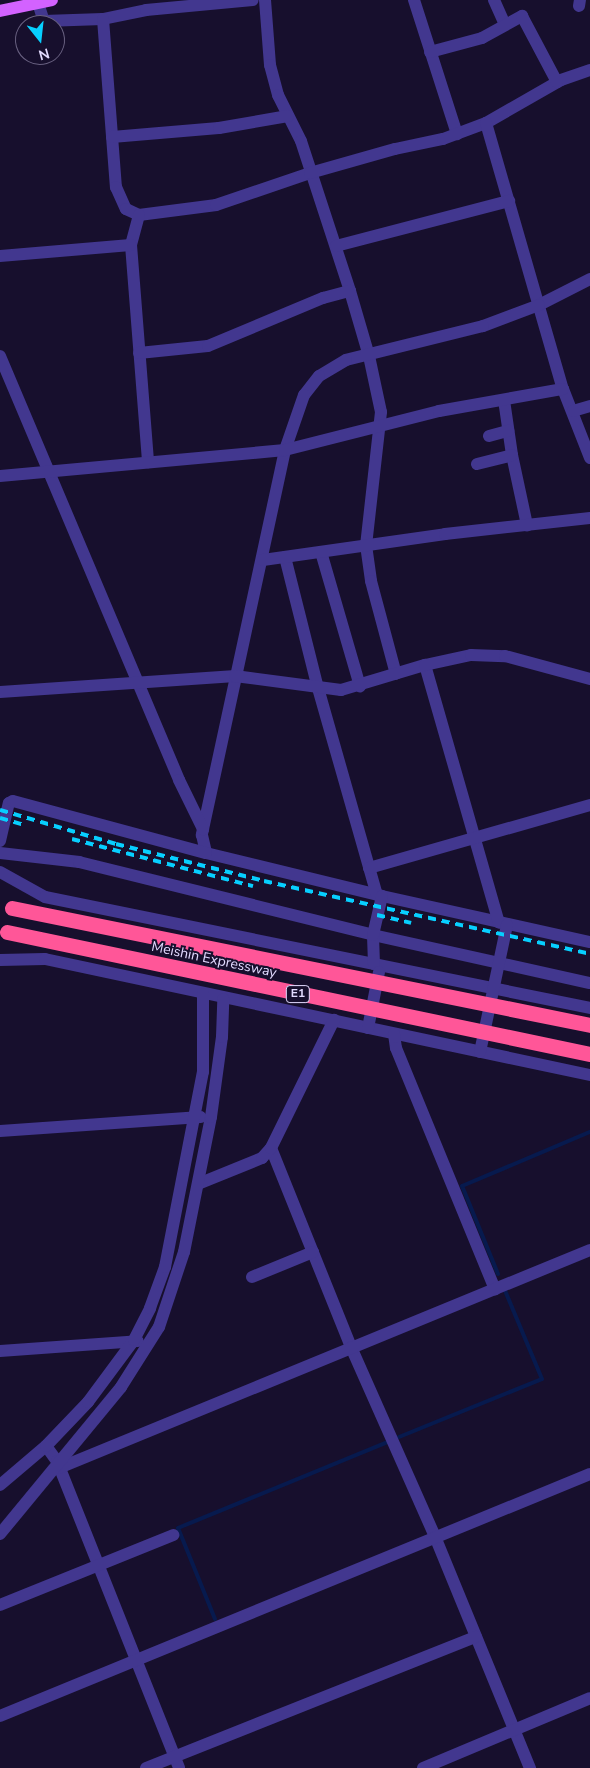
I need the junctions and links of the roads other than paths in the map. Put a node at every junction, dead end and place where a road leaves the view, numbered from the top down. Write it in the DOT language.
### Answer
graph roads {
  1 [pos="52,0"];
  2 [pos="253,0"];
  3 [pos="266,0"];
  4 [pos="414,0"];
  5 [pos="494,0"];
  6 [pos="228,1"];
  7 [pos="38,3"];
  8 [pos="0,11"];
  9 [pos="103,19"];
  10 [pos="505,25"];
  11 [pos="430,52"];
  12 [pos="590,70"];
  13 [pos="556,82"];
  14 [pos="288,116"];
  15 [pos="486,123"];
  16 [pos="457,134"];
  17 [pos="112,138"];
  18 [pos="310,173"];
  19 [pos="509,201"];
  20 [pos="139,215"];
  21 [pos="131,245"];
  22 [pos="336,246"];
  23 [pos="0,256"];
  24 [pos="590,279"];
  25 [pos="350,291"];
  26 [pos="539,305"];
  27 [pos="139,353"];
  28 [pos="0,356"];
  29 [pos="370,356"];
  30 [pos="563,389"];
  31 [pos="504,400"];
  32 [pos="590,406"];
  33 [pos="573,411"];
  34 [pos="380,424"];
  35 [pos="508,431"];
  36 [pos="489,436"];
  37 [pos="286,450"];
  38 [pos="512,455"];
  39 [pos="590,458"];
  40 [pos="148,462"];
  41 [pos="477,464"];
  42 [pos="50,472"];
  43 [pos="0,476"];
  44 [pos="590,518"];
  45 [pos="527,525"];
  46 [pos="366,545"];
  47 [pos="320,552"];
  48 [pos="286,557"];
  49 [pos="263,560"];
  50 [pos="425,665"];
  51 [pos="396,674"];
  52 [pos="235,676"];
  53 [pos="590,679"];
  54 [pos="138,683"];
  55 [pos="360,686"];
  56 [pos="318,688"];
  57 [pos="0,692"];
  58 [pos="590,804"];
  59 [pos="203,829"];
  60 [pos="474,837"];
  61 [pos="0,841"];
  62 [pos="0,853"];
  63 [pos="206,853"];
  64 [pos="369,868"];
  65 [pos="0,872"];
  66 [pos="379,896"];
  67 [pos="12,908"];
  68 [pos="503,924"];
  69 [pos="8,932"];
  70 [pos="373,935"];
  71 [pos="590,942"];
  72 [pos="0,960"];
  73 [pos="377,964"];
  74 [pos="499,964"];
  75 [pos="590,983"];
  76 [pos="494,988"];
  77 [pos="203,994"];
  78 [pos="223,999"];
  79 [pos="590,1008"];
  80 [pos="334,1020"];
  81 [pos="590,1025"];
  82 [pos="368,1028"];
  83 [pos="394,1034"];
  84 [pos="480,1052"];
  85 [pos="590,1054"];
  86 [pos="590,1075"];
  87 [pos="195,1116"];
  88 [pos="211,1117"];
  89 [pos="0,1131"];
  90 [pos="272,1148"];
  91 [pos="198,1184"];
  92 [pos="590,1250"];
  93 [pos="313,1252"];
  94 [pos="252,1276"];
  95 [pos="495,1289"];
  96 [pos="134,1340"];
  97 [pos="150,1345"];
  98 [pos="351,1347"];
  99 [pos="0,1351"];
  100 [pos="46,1446"];
  101 [pos="58,1464"];
  102 [pos="590,1474"];
  103 [pos="0,1485"];
  104 [pos="0,1534"];
  105 [pos="173,1535"];
  106 [pos="436,1539"];
  107 [pos="98,1566"];
  108 [pos="0,1605"];
  109 [pos="476,1637"];
  110 [pos="134,1660"];
  111 [pos="590,1698"];
  112 [pos="0,1716"];
  113 [pos="513,1729"];
  114 [pos="176,1762"];
  115 [pos="146,1768"];
  116 [pos="423,1768"];
  117 [pos="530,1768"];
  1 -- 7 [label="main road"];
  2 -- 6 [label="street"];
  3 -- 14 [label="street"];
  4 -- 11 [label="street"];
  5 -- 10 [label="street"];
  6 -- 9 [label="street"];
  7 -- 8 [label="main road"];
  7 -- 9 [label="street"];
  9 -- 17 [label="street"];
  10 -- 11 [label="street"];
  10 -- 13 [label="street"];
  11 -- 16 [label="street"];
  12 -- 13 [label="street"];
  13 -- 15 [label="street"];
  14 -- 17 [label="street"];
  14 -- 18 [label="street"];
  15 -- 16 [label="street"];
  15 -- 19 [label="street"];
  16 -- 18 [label="street"];
  17 -- 20 [label="street"];
  18 -- 20 [label="street"];
  18 -- 22 [label="street"];
  19 -- 22 [label="street"];
  19 -- 26 [label="street"];
  20 -- 21 [label="street"];
  21 -- 23 [label="street"];
  21 -- 27 [label="street"];
  22 -- 25 [label="street"];
  24 -- 26 [label="street"];
  25 -- 27 [label="street"];
  25 -- 29 [label="street"];
  26 -- 29 [label="street"];
  26 -- 30 [label="street"];
  27 -- 40 [label="street"];
  28 -- 42 [label="street"];
  29 -- 34 [label="street"];
  29 -- 37 [label="street"];
  30 -- 31 [label="street"];
  30 -- 33 [label="street"];
  31 -- 34 [label="street"];
  31 -- 35 [label="street"];
  32 -- 33 [label="street"];
  33 -- 39 [label="street"];
  34 -- 37 [label="street"];
  34 -- 46 [label="street"];
  35 -- 36 [label="street"];
  35 -- 38 [label="street"];
  37 -- 40 [label="street"];
  37 -- 49 [label="street"];
  38 -- 41 [label="street"];
  38 -- 45 [label="street"];
  40 -- 42 [label="street"];
  42 -- 43 [label="street"];
  42 -- 54 [label="street"];
  44 -- 45 [label="street"];
  45 -- 46 [label="street"];
  46 -- 47 [label="street"];
  46 -- 51 [label="street"];
  47 -- 48 [label="street"];
  47 -- 55 [label="street"];
  48 -- 49 [label="street"];
  48 -- 56 [label="street"];
  49 -- 52 [label="street"];
  50 -- 51 [label="street"];
  50 -- 53 [label="street"];
  50 -- 60 [label="street"];
  51 -- 55 [label="street"];
  52 -- 54 [label="street"];
  52 -- 56 [label="street"];
  52 -- 59 [label="street"];
  54 -- 57 [label="street"];
  54 -- 59 [label="street"];
  55 -- 56 [label="street"];
  56 -- 64 [label="street"];
  58 -- 60 [label="street"];
  59 -- 63 [label="street"];
  60 -- 64 [label="street"];
  60 -- 68 [label="street"];
  61 -- 63 [label="street"];
  62 -- 70 [label="street"];
  63 -- 66 [label="street"];
  64 -- 66 [label="street"];
  65 -- 73 [label="street"];
  66 -- 68 [label="street"];
  66 -- 70 [label="street"];
  67 -- 81 [label="highway, Meishin Expressway / E1, bridge"];
  68 -- 71 [label="street"];
  68 -- 74 [label="street"];
  69 -- 85 [label="highway, Meishin Expressway / E1, bridge"];
  70 -- 73 [label="street"];
  70 -- 74 [label="street"];
  72 -- 77 [label="street"];
  73 -- 76 [label="street"];
  73 -- 82 [label="street"];
  74 -- 75 [label="street"];
  74 -- 76 [label="street"];
  76 -- 79 [label="street"];
  76 -- 84 [label="street"];
  77 -- 78 [label="street"];
  77 -- 87 [label="street"];
  78 -- 80 [label="street"];
  78 -- 88 [label="street"];
  80 -- 82 [label="street"];
  80 -- 90 [label="street"];
  82 -- 83 [label="street"];
  83 -- 84 [label="street"];
  83 -- 95 [label="street"];
  84 -- 86 [label="street"];
  87 -- 88 [label="street"];
  87 -- 89 [label="street"];
  87 -- 96 [label="street"];
  88 -- 91 [label="street"];
  90 -- 91 [label="street"];
  90 -- 93 [label="street"];
  91 -- 97 [label="street"];
  92 -- 95 [label="street"];
  93 -- 94 [label="street"];
  93 -- 98 [label="street"];
  95 -- 98 [label="street"];
  96 -- 97 [label="street"];
  96 -- 99 [label="street"];
  96 -- 100 [label="street"];
  97 -- 101 [label="street"];
  98 -- 101 [label="street"];
  98 -- 106 [label="street"];
  100 -- 101 [label="street"];
  100 -- 103 [label="street"];
  101 -- 104 [label="street"];
  101 -- 107 [label="street"];
  102 -- 106 [label="street"];
  105 -- 107 [label="street"];
  106 -- 109 [label="street"];
  106 -- 110 [label="street"];
  107 -- 108 [label="street"];
  107 -- 110 [label="street"];
  109 -- 113 [label="street"];
  109 -- 114 [label="street"];
  110 -- 112 [label="street"];
  110 -- 114 [label="street"];
  111 -- 113 [label="street"];
  113 -- 116 [label="street"];
  113 -- 117 [label="street"];
  114 -- 115 [label="street"];
}
